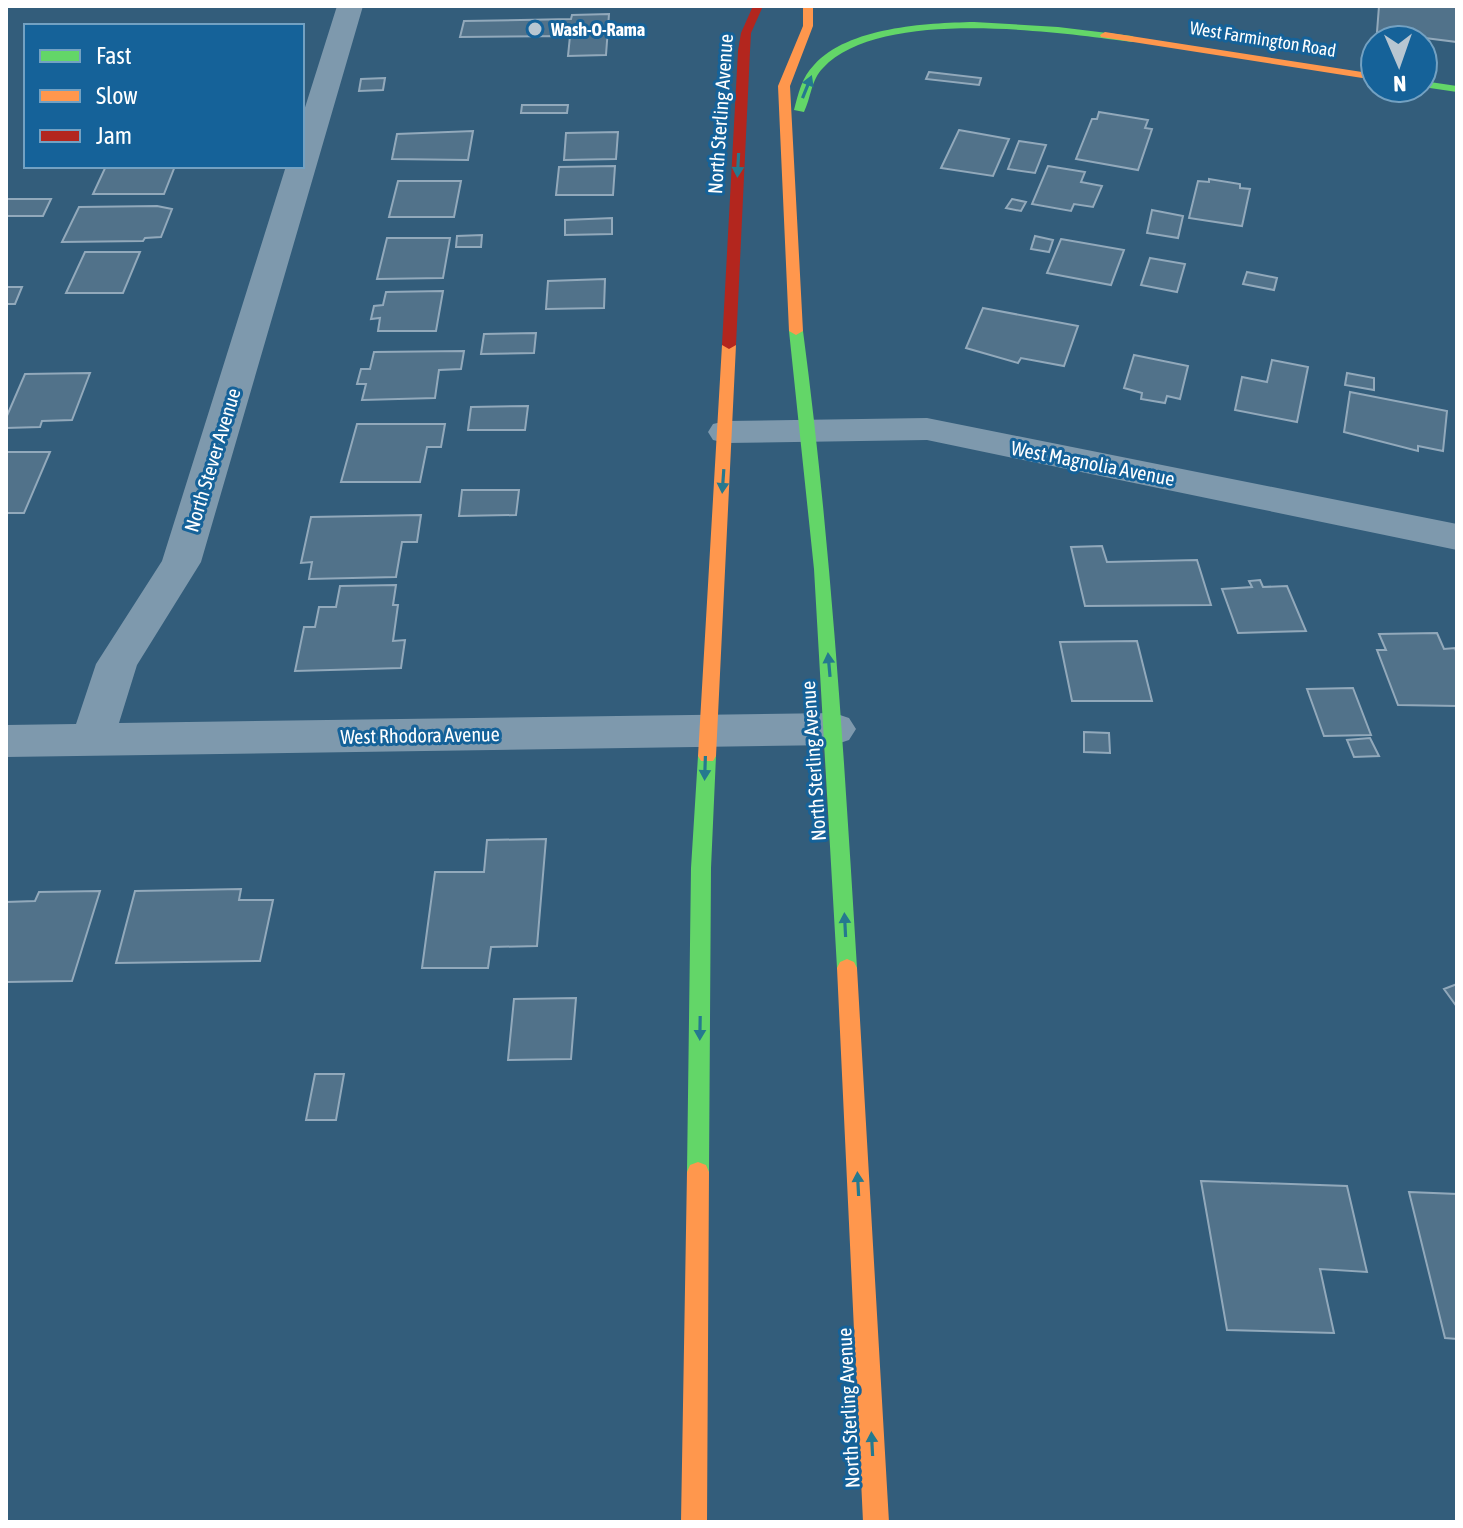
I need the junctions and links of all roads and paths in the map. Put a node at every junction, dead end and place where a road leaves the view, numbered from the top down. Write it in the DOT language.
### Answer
graph roads {
  1 [pos="350,6"];
  2 [pos="758,6"];
  3 [pos="808,6"];
  4 [pos="922,8"];
  5 [pos="1132,39"];
  6 [pos="1359,74"];
  7 [pos="304,158"];
  8 [pos="301,168"];
  9 [pos="788,247"];
  10 [pos="726,432"];
  11 [pos="810,433"];
  12 [pos="1457,537"];
  13 [pos="834,729"];
  14 [pos="707,730"];
  15 [pos="92,740"];
  16 [pos="6,741"];
  17 [pos="694,1522"];
  18 [pos="876,1522"];
  1 -- 7 [label="street, North Stever Avenue"];
  2 -- 10 [label="main road, North Sterling Avenue, one-way"];
  3 -- 9 [label="main road, North Sterling Avenue"];
  4 -- 5 [label="main road, West Farmington Road"];
  5 -- 6 [label="main road, West Farmington Road"];
  9 -- 5 [label="main road, one-way"];
  8 -- 15 [label="street, North Stever Avenue"];
  9 -- 11 [label="main road, North Sterling Avenue"];
  10 -- 11 [label="street, West Magnolia Avenue"];
  10 -- 14 [label="main road, North Sterling Avenue, one-way"];
  11 -- 12 [label="street, West Magnolia Avenue"];
  13 -- 11 [label="main road, North Sterling Avenue, one-way"];
  13 -- 14 [label="street, West Rhodora Avenue"];
  18 -- 13 [label="main road, North Sterling Avenue, one-way"];
  14 -- 15 [label="street, West Rhodora Avenue"];
  14 -- 17 [label="main road, North Sterling Avenue, one-way"];
  15 -- 16 [label="street, West Rhodora Avenue"];
}
